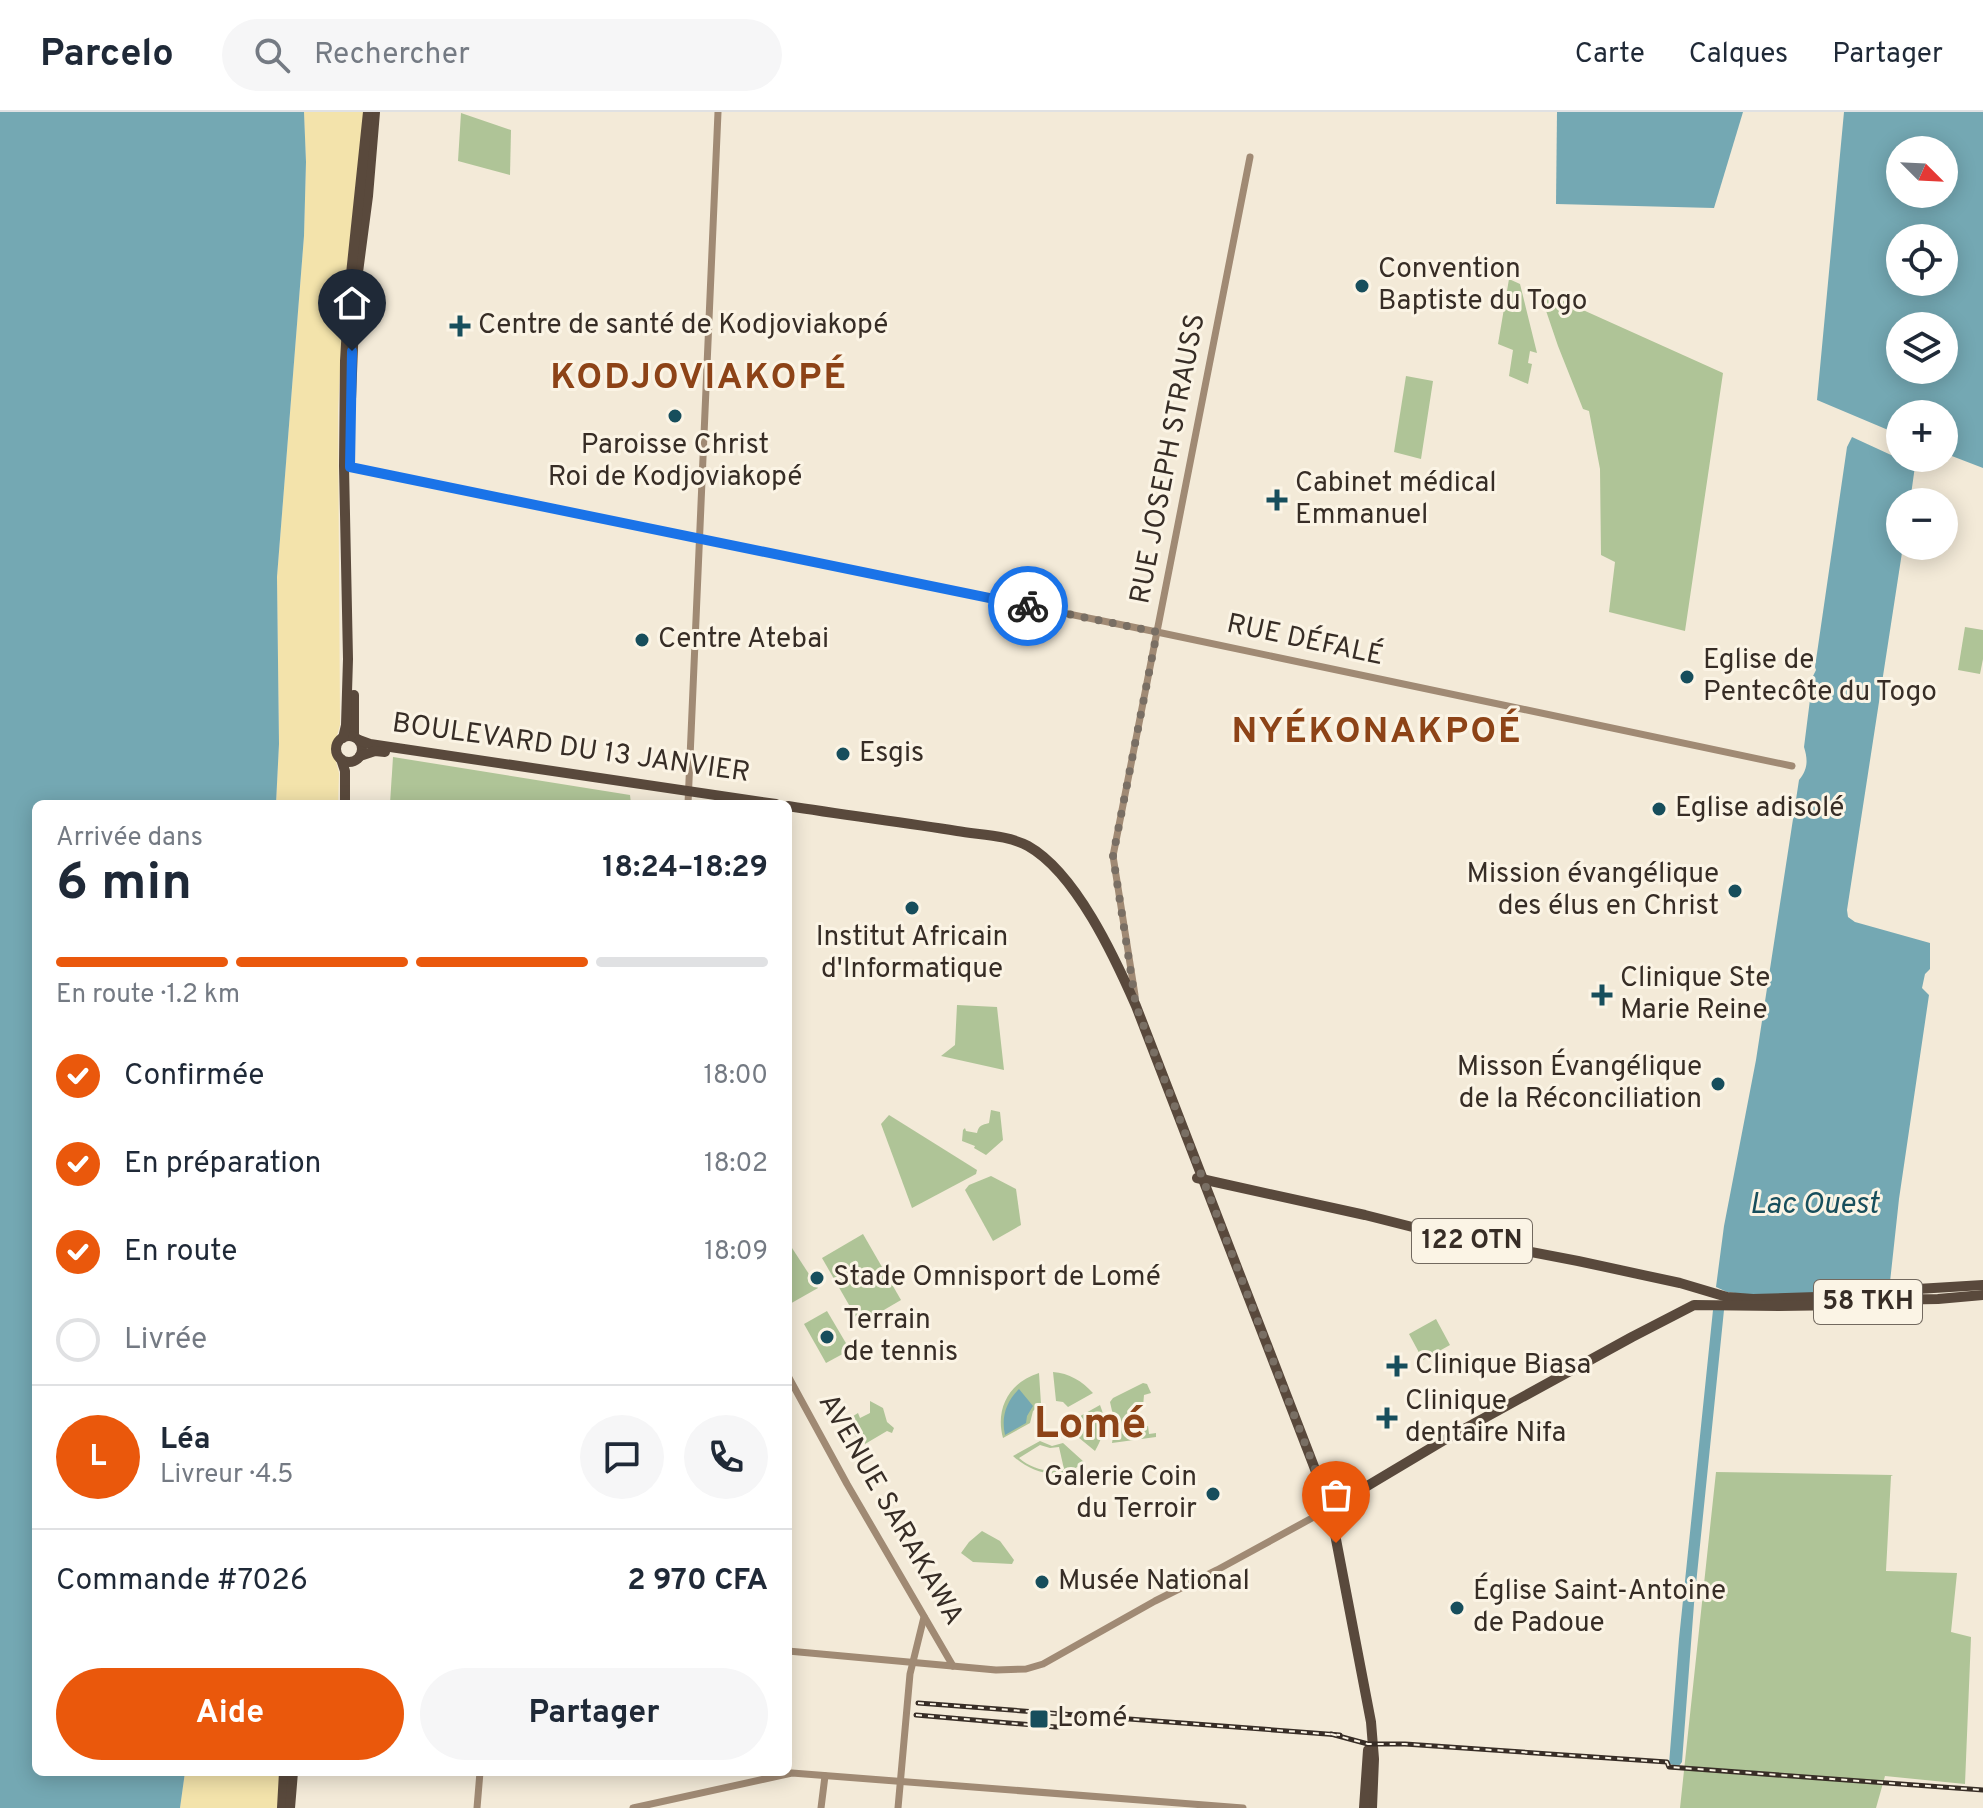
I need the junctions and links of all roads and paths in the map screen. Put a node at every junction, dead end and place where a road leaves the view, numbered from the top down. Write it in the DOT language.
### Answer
graph roads {
  1 [pos="368,112"];
  2 [pos="375,112"];
  3 [pos="718,112"];
  4 [pos="1250,157"];
  5 [pos="347,467"];
  6 [pos="699,538"];
  7 [pos="1157,632"];
  8 [pos="352,738"];
  9 [pos="341,759"];
  10 [pos="358,759"];
  11 [pos="1792,766"];
  12 [pos="688,797"];
  13 [pos="345,800"];
  14 [pos="352,800"];
  15 [pos="709,800"];
  16 [pos="726,800"];
  17 [pos="792,810"];
  18 [pos="792,810"];
  19 [pos="1136,1006"];
  20 [pos="1198,1178"];
  21 [pos="1983,1285"];
  22 [pos="1983,1295"];
  23 [pos="1712,1299"];
  24 [pos="1752,1303"];
  25 [pos="792,1384"];
  26 [pos="1326,1510"];
  27 [pos="924,1617"];
  28 [pos="934,1633"];
  29 [pos="919,1634"];
  30 [pos="943,1647"];
  31 [pos="792,1651"];
  32 [pos="913,1654"];
  33 [pos="912,1663"];
  34 [pos="921,1663"];
  35 [pos="933,1664"];
  36 [pos="953,1666"];
  37 [pos="792,1772"];
  38 [pos="284,1776"];
  39 [pos="293,1776"];
  40 [pos="480,1776"];
  41 [pos="768,1776"];
  42 [pos="825,1776"];
  43 [pos="901,1781"];
  44 [pos="282,1808"];
  45 [pos="290,1808"];
  46 [pos="477,1808"];
  47 [pos="633,1808"];
  48 [pos="821,1808"];
  49 [pos="898,1808"];
  50 [pos="1243,1808"];
  51 [pos="1364,1808"];
  52 [pos="1372,1808"];
  1 -- 5 [label="highway"];
  2 -- 5 [label="highway"];
  3 -- 6 [label="street"];
  4 -- 7 [label="street, RUE JOSEPH STRAUSS"];
  5 -- 6 [label="street, RUE DÉFALÉ"];
  5 -- 8 [label="highway"];
  6 -- 7 [label="street, RUE DÉFALÉ"];
  6 -- 12 [label="street"];
  7 -- 11 [label="street, RUE DÉFALÉ"];
  7 -- 19 [label="street, RUE JOSEPH STRAUSS"];
  8 -- 9 [label="highway"];
  8 -- 10 [label="highway"];
  8 -- 12 [label="highway, BOULEVARD DU 13 JANVIER"];
  9 -- 10 [label="highway"];
  9 -- 13 [label="highway"];
  10 -- 12 [label="highway, BOULEVARD DU 13 JANVIER"];
  10 -- 14 [label="highway"];
  12 -- 15 [label="highway, BOULEVARD DU 13 JANVIER"];
  12 -- 16 [label="highway, BOULEVARD DU 13 JANVIER"];
  17 -- 19 [label="highway"];
  18 -- 20 [label="highway"];
  19 -- 20 [label="highway"];
  20 -- 23 [label="highway, 122 OTN"];
  20 -- 26 [label="highway"];
  21 -- 24 [label="highway, 58 TKH"];
  22 -- 24 [label="highway, 58 TKH"];
  23 -- 24 [label="highway"];
  23 -- 26 [label="highway"];
  25 -- 27 [label="street, AVENUE SARAKAWA"];
  26 -- 36 [label="street"];
  26 -- 51 [label="highway"];
  26 -- 52 [label="highway"];
  27 -- 28 [label="street, AVENUE SARAKAWA"];
  27 -- 29 [label="street"];
  28 -- 29 [label="street"];
  28 -- 30 [label="street, AVENUE SARAKAWA"];
  29 -- 32 [label="street"];
  30 -- 35 [label="street"];
  30 -- 36 [label="street, AVENUE SARAKAWA"];
  31 -- 33 [label="street"];
  32 -- 33 [label="street"];
  32 -- 34 [label="street"];
  33 -- 34 [label="street"];
  33 -- 43 [label="street"];
  34 -- 35 [label="street"];
  35 -- 36 [label="street"];
  37 -- 42 [label="street"];
  38 -- 44 [label="highway"];
  39 -- 45 [label="highway"];
  40 -- 46 [label="street"];
  41 -- 47 [label="street"];
  42 -- 43 [label="street"];
  42 -- 48 [label="street"];
  43 -- 49 [label="street"];
  43 -- 50 [label="street"];
}
